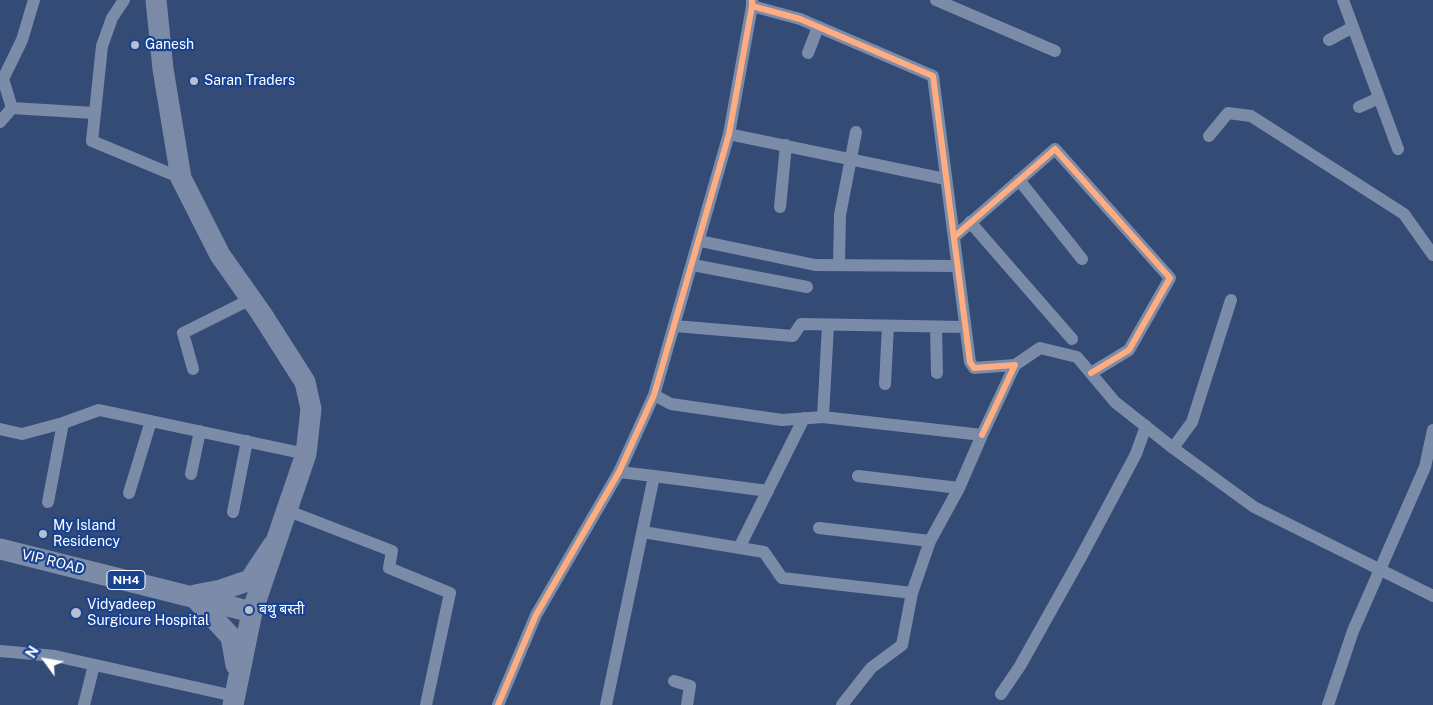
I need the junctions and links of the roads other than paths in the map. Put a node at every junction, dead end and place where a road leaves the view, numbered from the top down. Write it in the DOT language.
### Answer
graph roads {
  1 [pos="34,0"];
  2 [pos="124,0"];
  3 [pos="156,0"];
  4 [pos="936,0"];
  5 [pos="1343,0"];
  6 [pos="752,3"];
  7 [pos="818,27"];
  8 [pos="1353,27"];
  9 [pos="1329,40"];
  10 [pos="1055,51"];
  11 [pos="808,53"];
  12 [pos="1,78"];
  13 [pos="1379,98"];
  14 [pos="1359,107"];
  15 [pos="12,108"];
  16 [pos="94,113"];
  17 [pos="0,122"];
  18 [pos="856,132"];
  19 [pos="730,134"];
  20 [pos="1208,136"];
  21 [pos="786,145"];
  22 [pos="1398,149"];
  23 [pos="851,159"];
  24 [pos="181,178"];
  25 [pos="946,179"];
  26 [pos="1020,180"];
  27 [pos="780,207"];
  28 [pos="970,222"];
  29 [pos="954,237"];
  30 [pos="700,241"];
  31 [pos="1433,255"];
  32 [pos="1082,259"];
  33 [pos="693,265"];
  34 [pos="839,265"];
  35 [pos="957,266"];
  36 [pos="807,287"];
  37 [pos="252,299"];
  38 [pos="1232,300"];
  39 [pos="828,325"];
  40 [pos="675,326"];
  41 [pos="888,326"];
  42 [pos="936,327"];
  43 [pos="965,327"];
  44 [pos="1072,339"];
  45 [pos="1015,365"];
  46 [pos="193,369"];
  47 [pos="937,373"];
  48 [pos="1091,373"];
  49 [pos="885,384"];
  50 [pos="654,396"];
  51 [pos="823,417"];
  52 [pos="804,418"];
  53 [pos="151,421"];
  54 [pos="63,423"];
  55 [pos="1146,426"];
  56 [pos="0,429"];
  57 [pos="1433,430"];
  58 [pos="200,431"];
  59 [pos="982,435"];
  60 [pos="247,441"];
  61 [pos="1173,448"];
  62 [pos="306,454"];
  63 [pos="619,472"];
  64 [pos="191,474"];
  65 [pos="654,476"];
  66 [pos="858,476"];
  67 [pos="960,488"];
  68 [pos="768,491"];
  69 [pos="129,493"];
  70 [pos="48,502"];
  71 [pos="286,510"];
  72 [pos="233,512"];
  73 [pos="819,528"];
  74 [pos="643,532"];
  75 [pos="930,541"];
  76 [pos="273,545"];
  77 [pos="739,548"];
  78 [pos="0,549"];
  79 [pos="1380,570"];
  80 [pos="912,593"];
  81 [pos="192,596"];
  82 [pos="1433,596"];
  83 [pos="252,612"];
  84 [pos="0,651"];
  85 [pos="94,665"];
  86 [pos="674,681"];
  87 [pos="1001,694"];
  88 [pos="235,695"];
  89 [pos="84,705"];
  90 [pos="426,705"];
  91 [pos="498,705"];
  92 [pos="606,705"];
  93 [pos="687,705"];
  94 [pos="842,705"];
  95 [pos="1328,705"];
  1 -- 12 [label="street"];
  2 -- 16 [label="street"];
  3 -- 24 [label="main road"];
  4 -- 10 [label="street"];
  5 -- 8 [label="street"];
  6 -- 7 [label="street"];
  6 -- 19 [label="street"];
  7 -- 11 [label="street"];
  7 -- 25 [label="street"];
  8 -- 9 [label="street"];
  8 -- 13 [label="street"];
  12 -- 15 [label="street"];
  13 -- 14 [label="street"];
  13 -- 22 [label="street"];
  15 -- 16 [label="street"];
  15 -- 17 [label="street"];
  16 -- 24 [label="street"];
  18 -- 23 [label="street"];
  19 -- 21 [label="street"];
  19 -- 30 [label="street"];
  20 -- 31 [label="street"];
  21 -- 23 [label="street"];
  21 -- 27 [label="street"];
  23 -- 25 [label="street"];
  23 -- 34 [label="street"];
  24 -- 37 [label="main road"];
  25 -- 29 [label="street"];
  26 -- 28 [label="street"];
  26 -- 32 [label="street"];
  26 -- 48 [label="street"];
  28 -- 29 [label="street"];
  28 -- 44 [label="street"];
  29 -- 35 [label="street"];
  30 -- 33 [label="street"];
  30 -- 34 [label="street"];
  33 -- 36 [label="street"];
  33 -- 40 [label="street"];
  34 -- 35 [label="street"];
  35 -- 43 [label="street"];
  37 -- 46 [label="street"];
  37 -- 62 [label="main road"];
  38 -- 61 [label="street"];
  39 -- 40 [label="street"];
  39 -- 41 [label="street"];
  39 -- 51 [label="street"];
  40 -- 50 [label="street"];
  41 -- 42 [label="street"];
  41 -- 49 [label="street"];
  42 -- 43 [label="street"];
  42 -- 47 [label="street"];
  43 -- 45 [label="street"];
  45 -- 48 [label="street"];
  45 -- 59 [label="street"];
  48 -- 55 [label="street"];
  50 -- 52 [label="street"];
  50 -- 63 [label="street"];
  51 -- 52 [label="street"];
  51 -- 59 [label="street"];
  52 -- 68 [label="street"];
  53 -- 54 [label="street"];
  53 -- 58 [label="street"];
  53 -- 69 [label="street"];
  54 -- 56 [label="street"];
  54 -- 70 [label="street"];
  55 -- 61 [label="street"];
  55 -- 87 [label="street"];
  57 -- 79 [label="street"];
  58 -- 60 [label="street"];
  58 -- 64 [label="street"];
  59 -- 67 [label="street"];
  60 -- 62 [label="street"];
  60 -- 72 [label="street"];
  61 -- 79 [label="street"];
  62 -- 71 [label="main road"];
  63 -- 65 [label="street"];
  63 -- 91 [label="street"];
  65 -- 68 [label="street"];
  65 -- 74 [label="street"];
  66 -- 67 [label="street"];
  67 -- 75 [label="street"];
  68 -- 77 [label="street"];
  71 -- 76 [label="main road"];
  71 -- 90 [label="street"];
  73 -- 75 [label="street"];
  74 -- 77 [label="street"];
  74 -- 92 [label="street"];
  75 -- 80 [label="street"];
  76 -- 81 [label="highway"];
  76 -- 83 [label="main road"];
  77 -- 80 [label="street"];
  78 -- 81 [label="highway, VIP ROAD / NH4"];
  79 -- 82 [label="street"];
  79 -- 95 [label="street"];
  80 -- 94 [label="street"];
  81 -- 83 [label="highway, VIP ROAD / NH4"];
  81 -- 88 [label="highway"];
  83 -- 88 [label="highway"];
  84 -- 85 [label="street"];
  85 -- 88 [label="street"];
  85 -- 89 [label="street"];
  86 -- 93 [label="street"];
}
